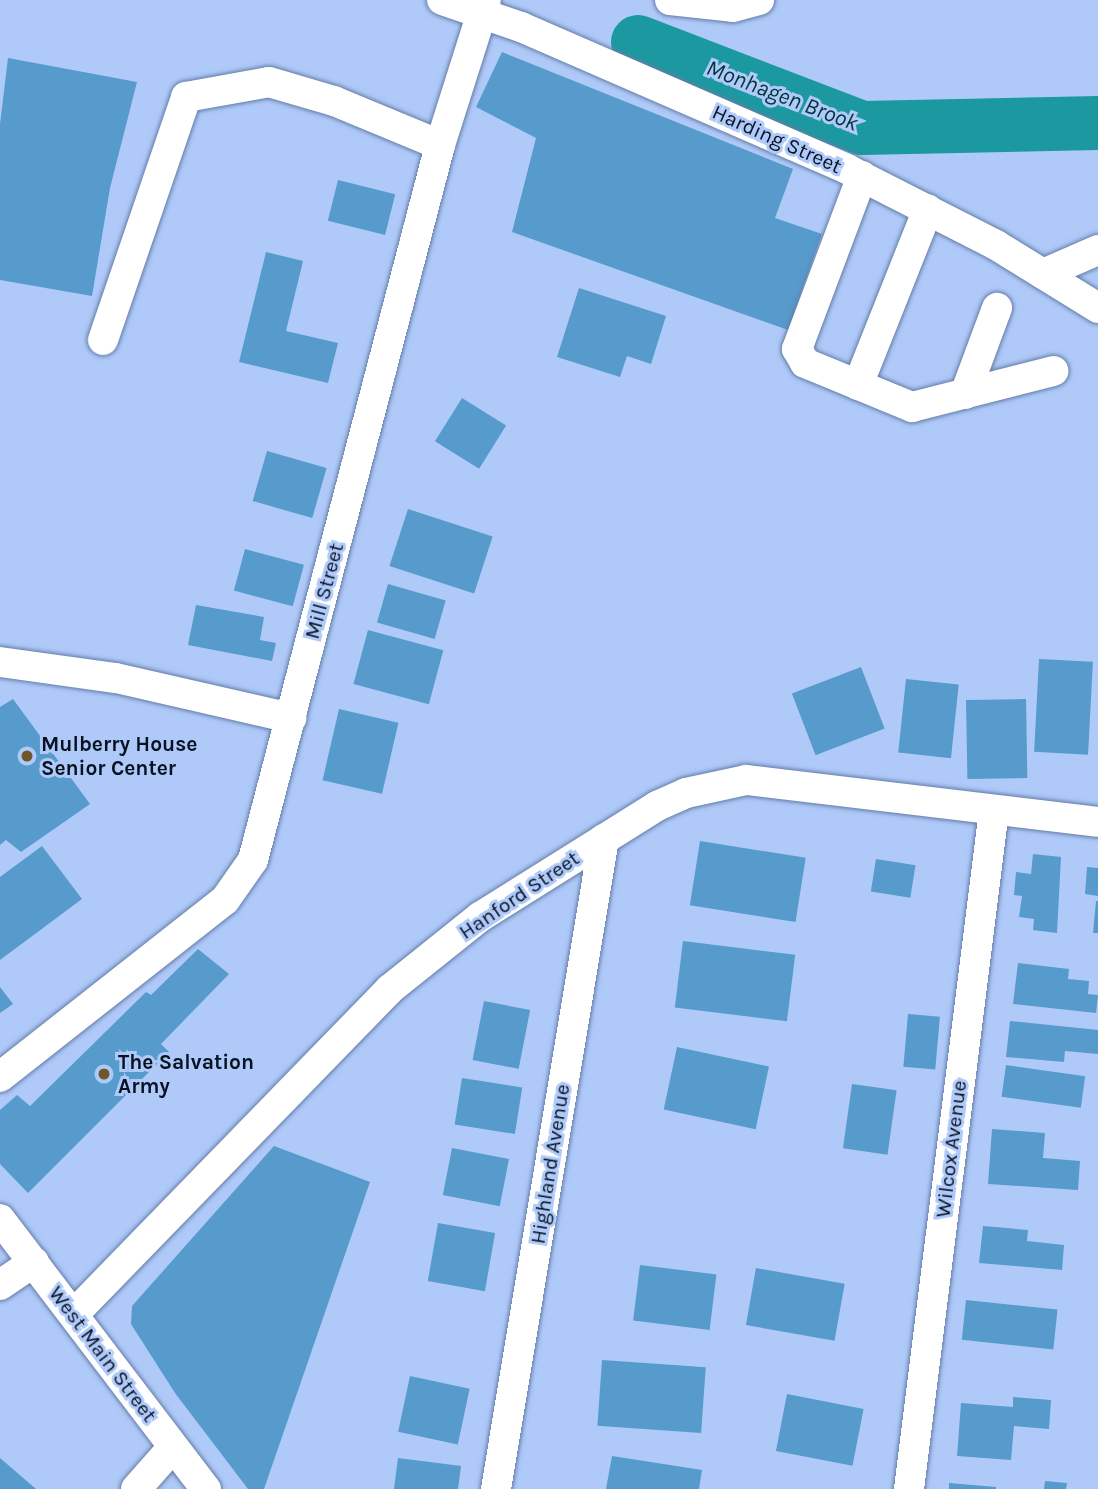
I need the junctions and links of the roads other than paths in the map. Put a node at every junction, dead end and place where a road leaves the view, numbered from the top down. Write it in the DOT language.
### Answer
graph roads {
  1 [pos="442,0"];
  2 [pos="670,0"];
  3 [pos="759,0"];
  4 [pos="482,6"];
  5 [pos="440,145"];
  6 [pos="862,177"];
  7 [pos="928,209"];
  8 [pos="1098,250"];
  9 [pos="1043,274"];
  10 [pos="1098,307"];
  11 [pos="997,308"];
  12 [pos="103,340"];
  13 [pos="1054,371"];
  14 [pos="858,385"];
  15 [pos="965,394"];
  16 [pos="0,662"];
  17 [pos="291,718"];
  18 [pos="994,810"];
  19 [pos="1098,822"];
  20 [pos="604,839"];
  21 [pos="0,1077"];
  22 [pos="0,1219"];
  23 [pos="34,1262"];
  24 [pos="0,1285"];
  25 [pos="74,1314"];
  26 [pos="173,1447"];
  27 [pos="136,1489"];
  28 [pos="206,1489"];
  29 [pos="496,1489"];
  30 [pos="909,1489"];
  1 -- 4 [label="street, Harding Street"];
  2 -- 3 [label="street"];
  4 -- 5 [label="street, Mill Street"];
  4 -- 6 [label="street, Harding Street"];
  5 -- 12 [label="street"];
  5 -- 17 [label="street, Mill Street"];
  6 -- 7 [label="street, Harding Street"];
  6 -- 14 [label="street"];
  7 -- 9 [label="street, Harding Street"];
  7 -- 14 [label="street"];
  8 -- 9 [label="street"];
  9 -- 10 [label="street, Harding Street"];
  11 -- 15 [label="street"];
  13 -- 15 [label="street"];
  14 -- 15 [label="street"];
  16 -- 17 [label="street"];
  17 -- 21 [label="street, Mill Street"];
  18 -- 19 [label="street, Hanford Street"];
  18 -- 20 [label="street, Hanford Street"];
  18 -- 30 [label="street, Wilcox Avenue"];
  20 -- 25 [label="street, Hanford Street"];
  20 -- 29 [label="street, Highland Avenue"];
  22 -- 23 [label="street, West Main Street"];
  23 -- 24 [label="street"];
  23 -- 25 [label="street, West Main Street"];
  25 -- 26 [label="street, West Main Street"];
  26 -- 27 [label="street"];
  26 -- 28 [label="street, West Main Street"];
}
